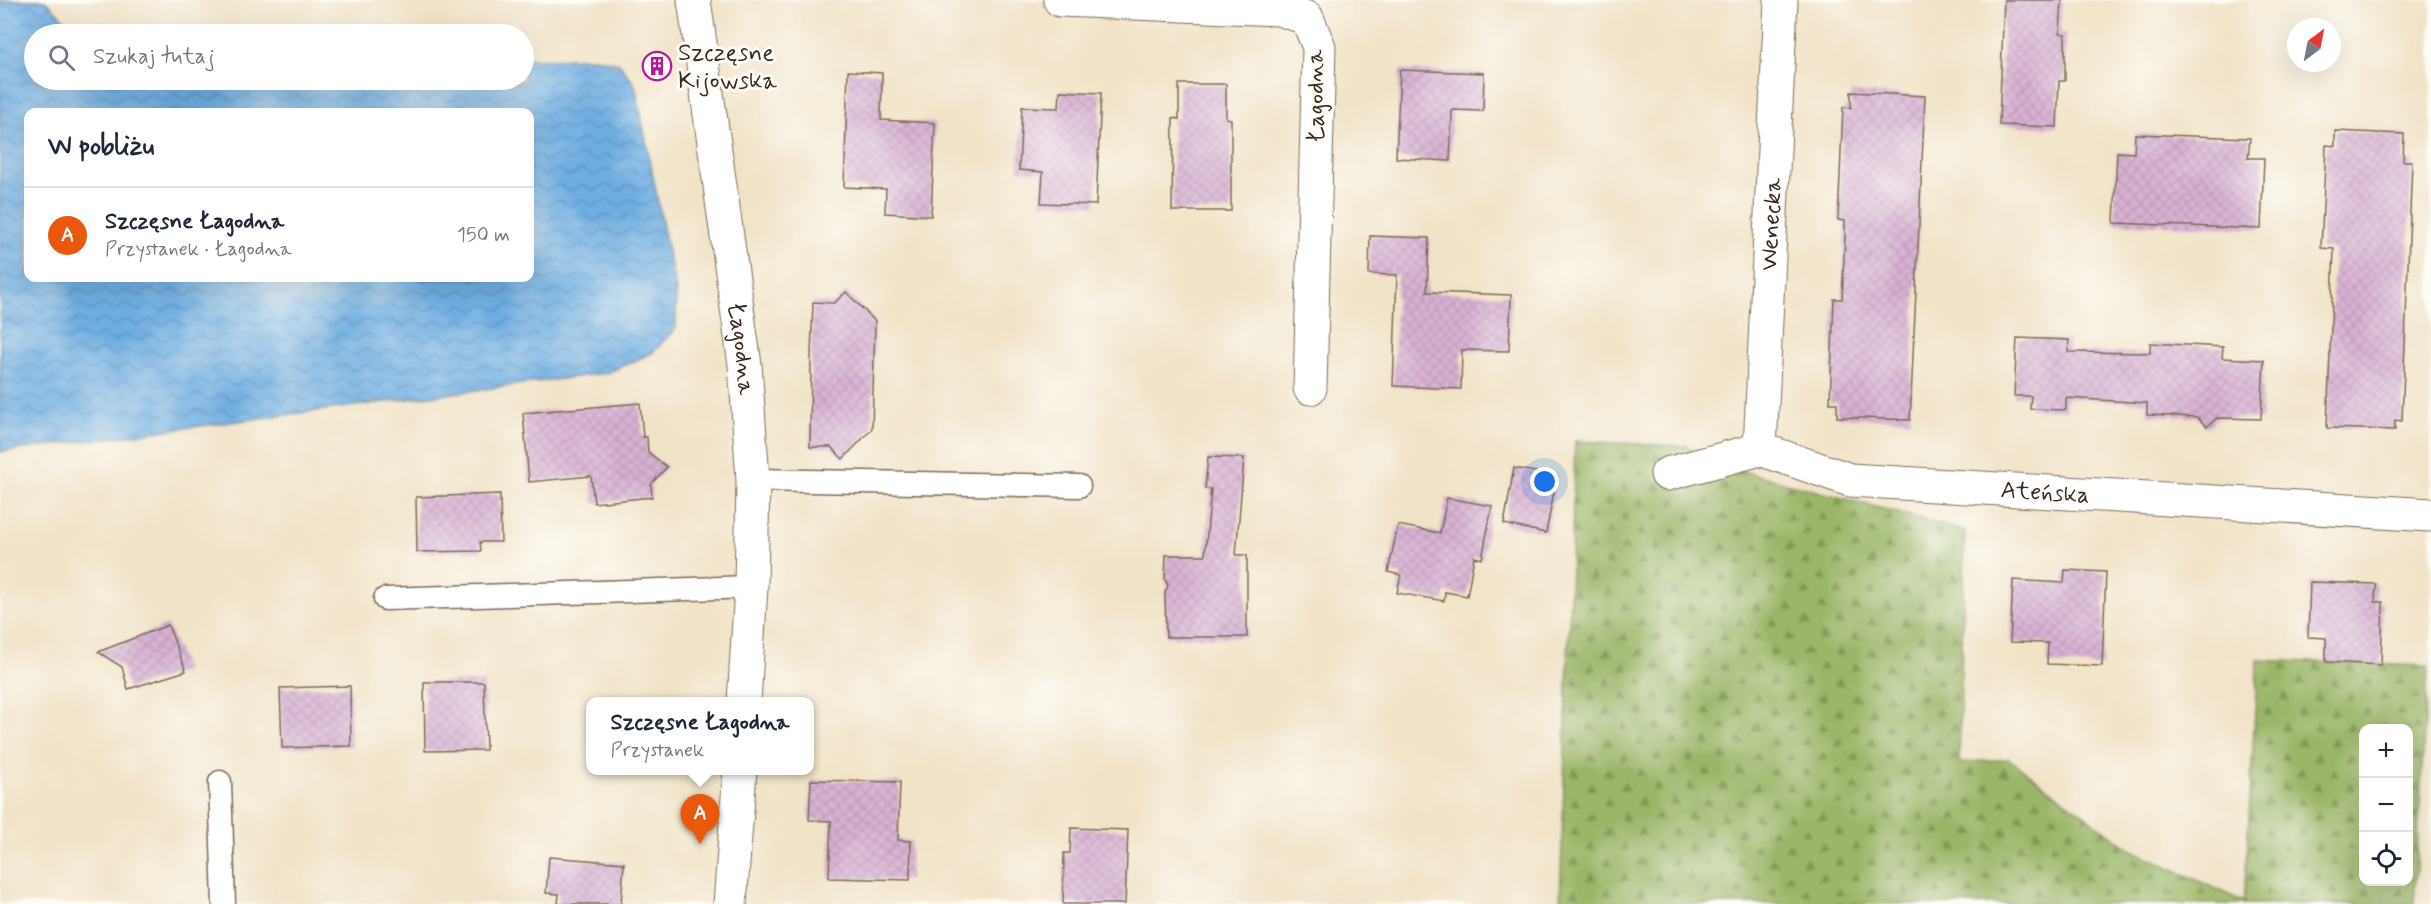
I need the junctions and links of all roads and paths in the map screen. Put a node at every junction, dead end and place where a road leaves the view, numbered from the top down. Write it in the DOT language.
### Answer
graph roads {
  1 [pos="694,0"];
  2 [pos="1060,0"];
  3 [pos="1781,0"];
  4 [pos="1310,387"];
  5 [pos="1760,449"];
  6 [pos="1667,474"];
  7 [pos="753,480"];
  8 [pos="1079,486"];
  9 [pos="2431,515"];
  10 [pos="751,587"];
  11 [pos="385,599"];
  12 [pos="744,697"];
  13 [pos="740,775"];
  14 [pos="220,782"];
  15 [pos="224,904"];
  16 [pos="730,904"];
  1 -- 7 [label="street, Łagodna"];
  2 -- 4 [label="street, Łagodna"];
  3 -- 5 [label="street, Wenecka"];
  5 -- 6 [label="street"];
  5 -- 9 [label="street, Ateńska"];
  7 -- 8 [label="lane"];
  7 -- 10 [label="street, Łagodna"];
  10 -- 11 [label="lane"];
  10 -- 12 [label="street, Łagodna"];
  13 -- 16 [label="street"];
  14 -- 15 [label="lane"];
}
